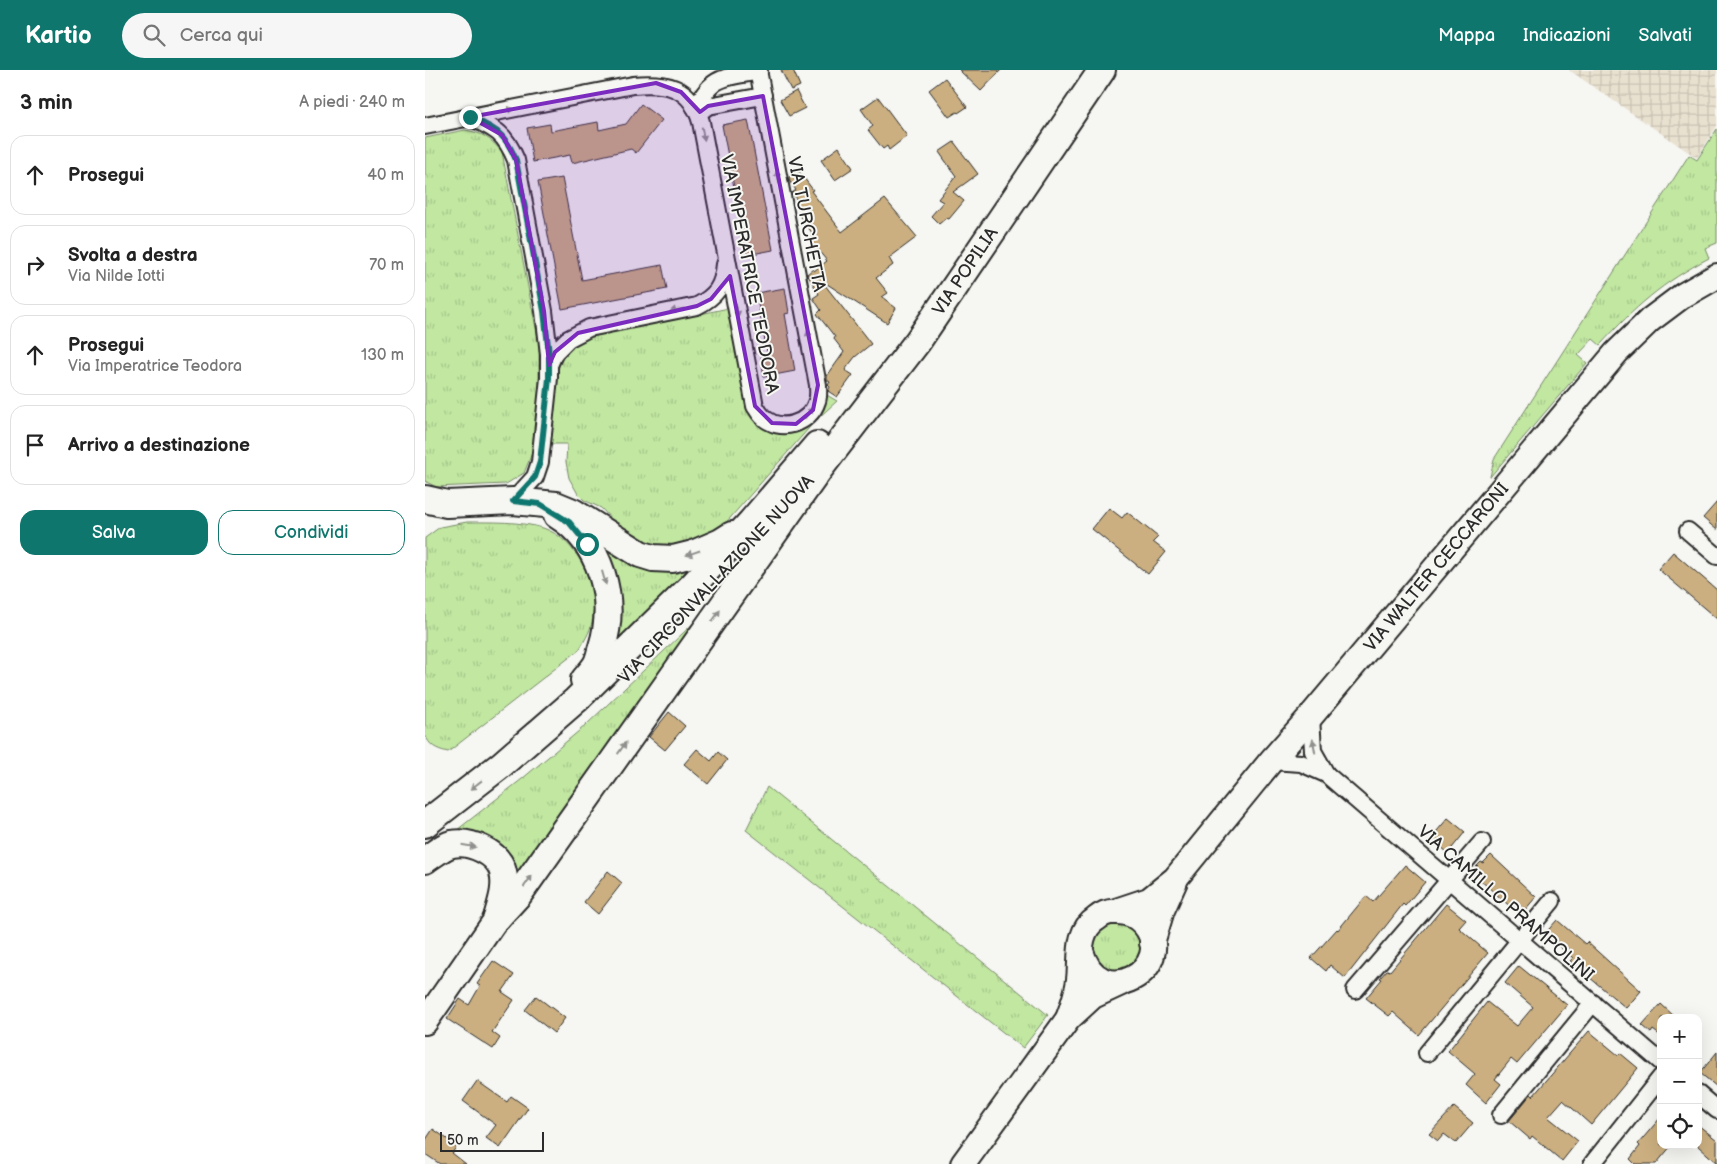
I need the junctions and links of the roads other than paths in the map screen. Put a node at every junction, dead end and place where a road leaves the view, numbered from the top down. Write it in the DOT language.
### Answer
graph roads {
  1 [pos="1084,70"];
  2 [pos="1102,70"];
  3 [pos="758,71"];
  4 [pos="763,96"];
  5 [pos="697,109"];
  6 [pos="470,117"];
  7 [pos="425,126"];
  8 [pos="726,255"];
  9 [pos="1717,276"];
  10 [pos="549,365"];
  11 [pos="818,385"];
  12 [pos="815,462"];
  13 [pos="513,501"];
  14 [pos="540,504"];
  15 [pos="432,505"];
  16 [pos="751,522"];
  17 [pos="1689,531"];
  18 [pos="1717,556"];
  19 [pos="1311,716"];
  20 [pos="1271,761"];
  21 [pos="501,765"];
  22 [pos="1326,774"];
  23 [pos="425,824"];
  24 [pos="1482,842"];
  25 [pos="425,844"];
  26 [pos="425,860"];
  27 [pos="1175,879"];
  28 [pos="1449,880"];
  29 [pos="1552,901"];
  30 [pos="1113,912"];
  31 [pos="497,918"];
  32 [pos="1520,941"];
  33 [pos="1152,944"];
  34 [pos="1081,951"];
  35 [pos="1121,983"];
  36 [pos="1355,990"];
  37 [pos="1593,1003"];
  38 [pos="1069,1019"];
  39 [pos="425,1022"];
  40 [pos="1427,1053"];
  41 [pos="1658,1059"];
  42 [pos="1657,1082"];
  43 [pos="1702,1097"];
  44 [pos="1717,1110"];
  45 [pos="1501,1115"];
  46 [pos="963,1164"];
  47 [pos="1592,1164"];
  1 -- 12 [label="main road, VIA POPILIA"];
  2 -- 12 [label="main road, VIA POPILIA"];
  3 -- 4 [label="street, VIA TURCHETTA"];
  3 -- 5 [label="street"];
  4 -- 5 [label="street"];
  11 -- 4 [label="street, VIA TURCHETTA, one-way"];
  6 -- 5 [label="street, one-way"];
  5 -- 8 [label="street, VIA IMPERATRICE TEODORA, one-way"];
  6 -- 7 [label="street"];
  6 -- 10 [label="street"];
  8 -- 10 [label="street, one-way"];
  8 -- 11 [label="street, VIA IMPERATRICE TEODORA, one-way"];
  9 -- 19 [label="street, VIA WALTER CECCARONI"];
  10 -- 13 [label="street"];
  12 -- 16 [label="main road, VIA CIRCONVALLAZIONE NUOVA"];
  12 -- 25 [label="main road, VIA CIRCONVALLAZIONE NUOVA"];
  31 -- 12 [label="main road, one-way"];
  13 -- 14 [label="main road"];
  13 -- 15 [label="main road"];
  16 -- 14 [label="main road, one-way"];
  14 -- 21 [label="main road, one-way"];
  16 -- 21 [label="main road, VIA CIRCONVALLAZIONE NUOVA"];
  17 -- 18 [label="street"];
  19 -- 20 [label="street, VIA WALTER CECCARONI"];
  22 -- 19 [label="street, VIA CAMILLO PRAMPOLINI, one-way"];
  20 -- 22 [label="street, VIA CAMILLO PRAMPOLINI"];
  20 -- 27 [label="street, VIA WALTER CECCARONI"];
  21 -- 23 [label="main road, VIA CIRCONVALLAZIONE NUOVA, one-way"];
  22 -- 28 [label="street, VIA CAMILLO PRAMPOLINI"];
  24 -- 28 [label="street"];
  26 -- 31 [label="main road, one-way"];
  27 -- 30 [label="street, VIA WALTER CECCARONI"];
  27 -- 33 [label="street, VIA WALTER CECCARONI"];
  28 -- 32 [label="street, VIA CAMILLO PRAMPOLINI"];
  28 -- 36 [label="street"];
  29 -- 32 [label="street"];
  30 -- 33 [label="street"];
  30 -- 34 [label="street, VIA WALTER CECCARONI"];
  31 -- 39 [label="street"];
  32 -- 37 [label="street, VIA CAMILLO PRAMPOLINI"];
  32 -- 40 [label="street"];
  33 -- 35 [label="street, VIA WALTER CECCARONI"];
  34 -- 35 [label="street"];
  34 -- 38 [label="street, VIA WALTER CECCARONI"];
  35 -- 38 [label="street, VIA WALTER CECCARONI"];
  37 -- 41 [label="street, VIA CAMILLO PRAMPOLINI"];
  37 -- 45 [label="street"];
  38 -- 46 [label="street"];
  42 -- 47 [label="street"];
  43 -- 44 [label="street"];
}
